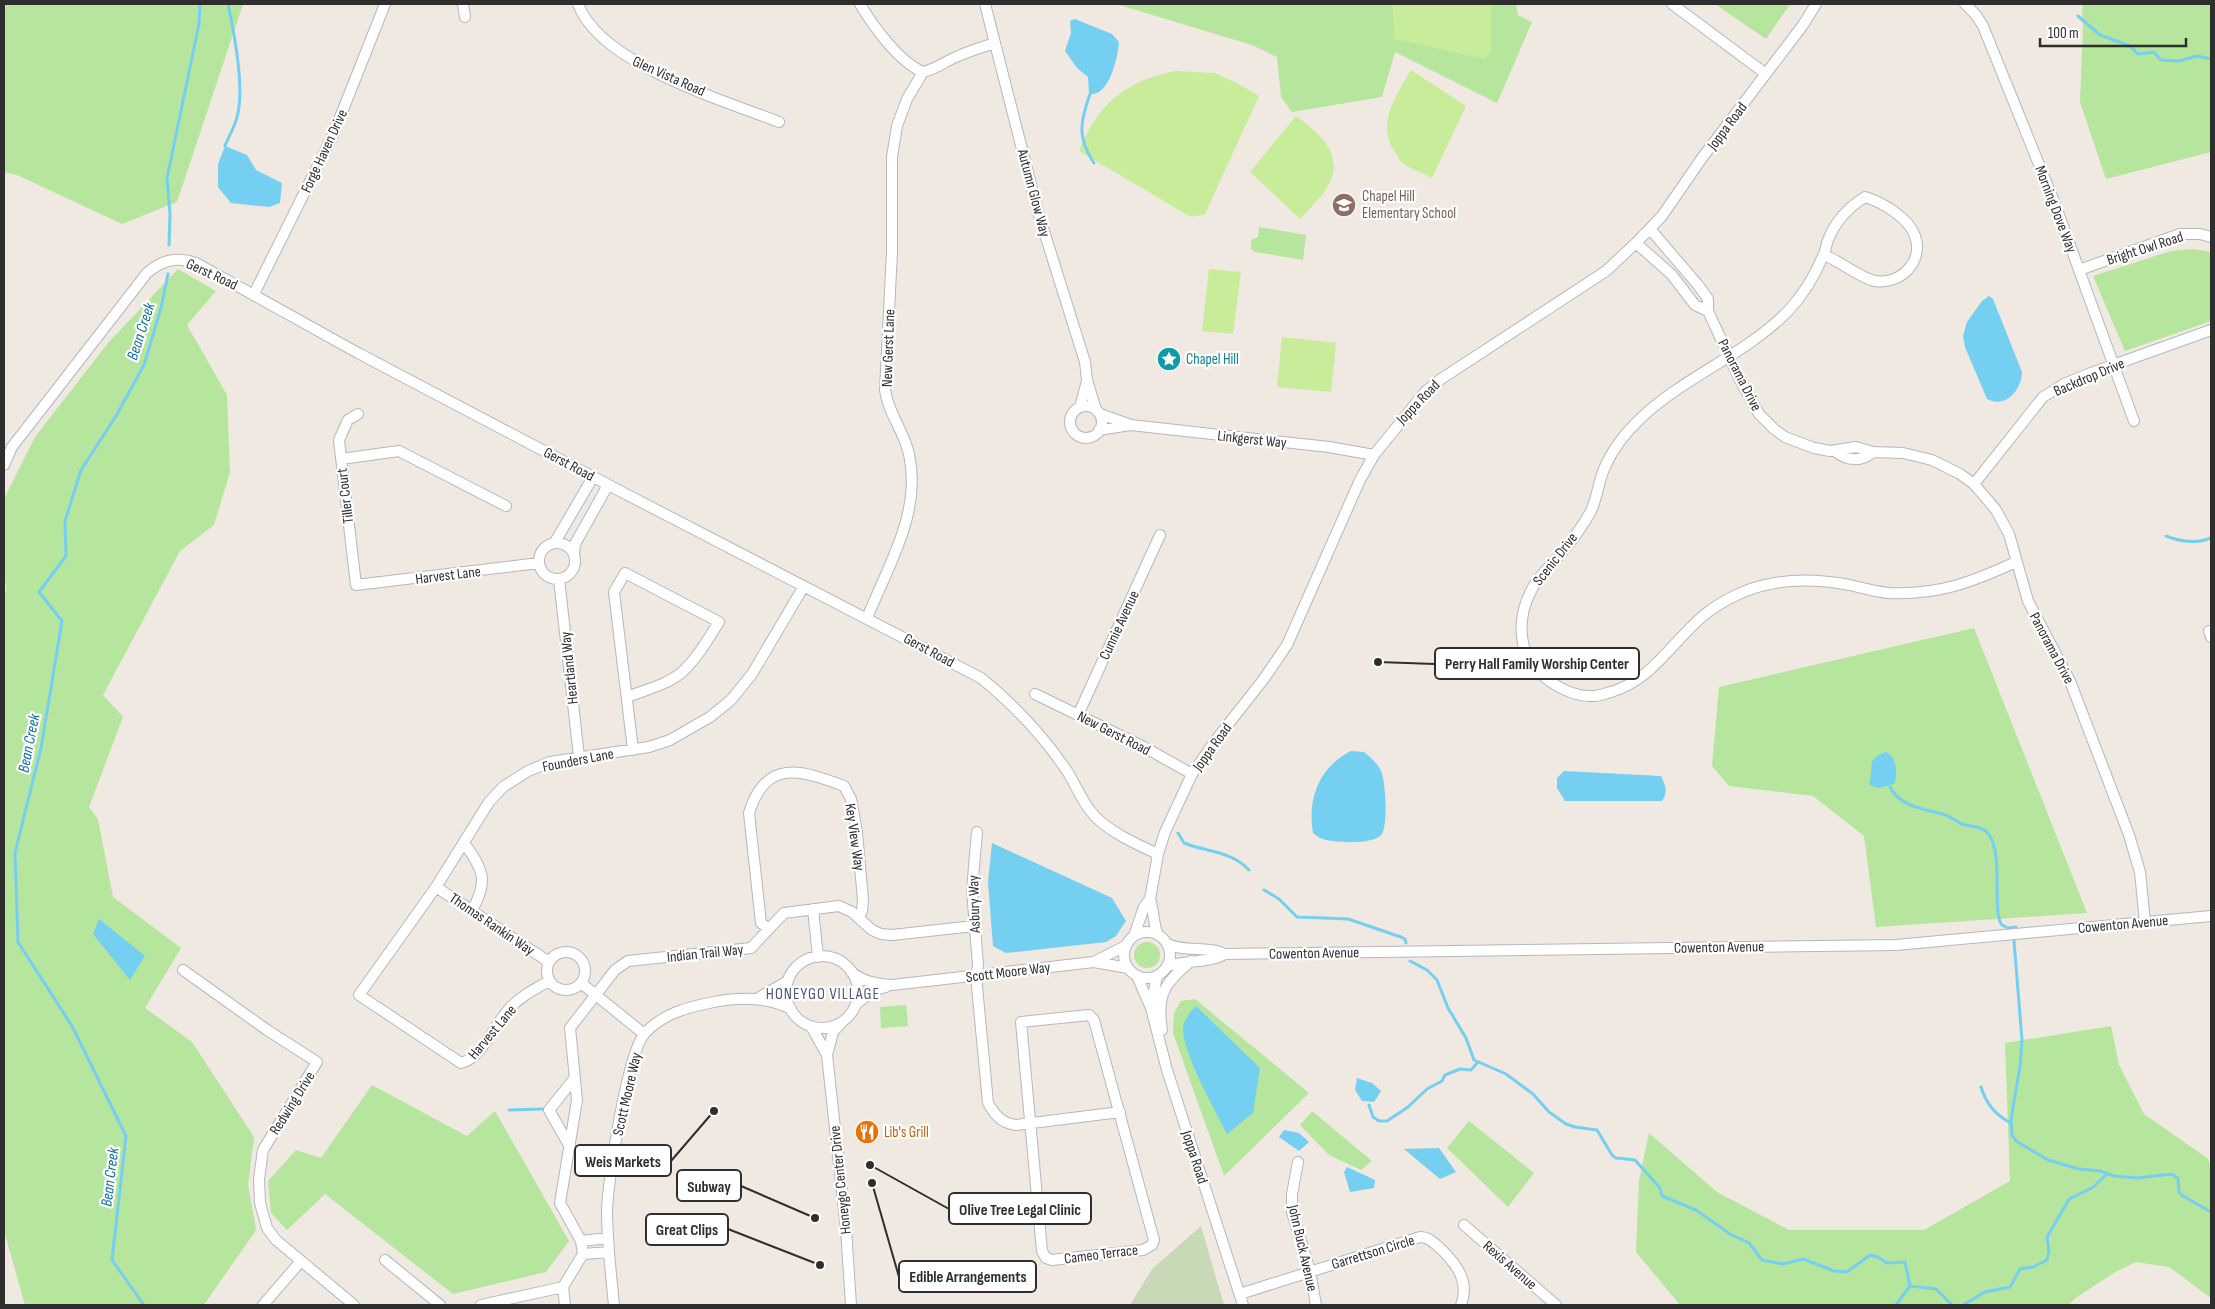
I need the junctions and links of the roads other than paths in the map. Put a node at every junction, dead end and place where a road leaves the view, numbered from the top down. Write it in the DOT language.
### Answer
graph roads {
  1 [pos="385,4"];
  2 [pos="463,4"];
  3 [pos="578,4"];
  4 [pos="860,4"];
  5 [pos="985,4"];
  6 [pos="1672,4"];
  7 [pos="1816,4"];
  8 [pos="1965,4"];
  9 [pos="465,16"];
  10 [pos="995,43"];
  11 [pos="923,72"];
  12 [pos="1766,74"];
  13 [pos="779,122"];
  14 [pos="1650,229"];
  15 [pos="2211,237"];
  16 [pos="1636,243"];
  17 [pos="1824,255"];
  18 [pos="2080,270"];
  19 [pos="254,294"];
  20 [pos="1708,311"];
  21 [pos="2211,330"];
  22 [pos="1729,354"];
  23 [pos="2114,365"];
  24 [pos="1087,380"];
  25 [pos="1080,407"];
  26 [pos="1098,412"];
  27 [pos="358,414"];
  28 [pos="2134,421"];
  29 [pos="1131,425"];
  30 [pos="1099,430"];
  31 [pos="1374,454"];
  32 [pos="341,459"];
  33 [pos="4,465"];
  34 [pos="593,477"];
  35 [pos="1974,484"];
  36 [pos="608,485"];
  37 [pos="506,506"];
  38 [pos="1160,535"];
  39 [pos="555,542"];
  40 [pos="574,554"];
  41 [pos="2016,562"];
  42 [pos="538,563"];
  43 [pos="559,579"];
  44 [pos="356,586"];
  45 [pos="804,586"];
  46 [pos="867,618"];
  47 [pos="1035,694"];
  48 [pos="627,697"];
  49 [pos="1078,715"];
  50 [pos="633,750"];
  51 [pos="579,757"];
  52 [pos="1192,774"];
  53 [pos="977,832"];
  54 [pos="464,842"];
  55 [pos="1158,854"];
  56 [pos="436,886"];
  57 [pos="1150,899"];
  58 [pos="813,909"];
  59 [pos="472,910"];
  60 [pos="2211,916"];
  61 [pos="859,917"];
  62 [pos="2145,922"];
  63 [pos="974,926"];
  64 [pos="768,928"];
  65 [pos="1158,935"];
  66 [pos="1134,936"];
  67 [pos="1167,944"];
  68 [pos="1127,945"];
  69 [pos="1225,954"];
  70 [pos="818,957"];
  71 [pos="1191,961"];
  72 [pos="549,962"];
  73 [pos="1094,962"];
  74 [pos="1168,966"];
  75 [pos="1128,968"];
  76 [pos="183,970"];
  77 [pos="851,972"];
  78 [pos="976,976"];
  79 [pos="1138,976"];
  80 [pos="1157,976"];
  81 [pos="549,981"];
  82 [pos="788,981"];
  83 [pos="581,983"];
  84 [pos="892,985"];
  85 [pos="596,994"];
  86 [pos="359,995"];
  87 [pos="757,998"];
  88 [pos="856,1004"];
  89 [pos="1151,1008"];
  90 [pos="791,1009"];
  91 [pos="842,1022"];
  92 [pos="811,1026"];
  93 [pos="644,1034"];
  94 [pos="827,1055"];
  95 [pos="1162,1055"];
  96 [pos="574,1079"];
  97 [pos="1120,1112"];
  98 [pos="1030,1125"];
  99 [pos="570,1147"];
  100 [pos="1298,1162"];
  101 [pos="1464,1225"];
  102 [pos="608,1238"];
  103 [pos="581,1241"];
  104 [pos="609,1252"];
  105 [pos="583,1254"];
  106 [pos="385,1260"];
  107 [pos="301,1261"];
  108 [pos="1310,1271"];
  109 [pos="563,1286"];
  110 [pos="1240,1294"];
  111 [pos="264,1305"];
  112 [pos="354,1305"];
  113 [pos="440,1305"];
  114 [pos="481,1305"];
  115 [pos="565,1305"];
  116 [pos="614,1305"];
  117 [pos="851,1305"];
  118 [pos="1244,1305"];
  119 [pos="1316,1305"];
  120 [pos="1462,1305"];
  121 [pos="1556,1305"];
  1 -- 19 [label="street, Forge Haven Drive"];
  2 -- 9 [label="street"];
  3 -- 13 [label="street, Glen Vista Road"];
  4 -- 11 [label="street"];
  5 -- 10 [label="street, Autumn Glow Way"];
  6 -- 12 [label="street"];
  7 -- 12 [label="street, Joppa Road"];
  8 -- 18 [label="street, Morning Dove Way"];
  10 -- 11 [label="street"];
  10 -- 24 [label="street, Autumn Glow Way"];
  11 -- 46 [label="street, New Gerst Lane"];
  12 -- 14 [label="street, Joppa Road"];
  14 -- 16 [label="street, Joppa Road"];
  14 -- 20 [label="street, Panorama Drive"];
  15 -- 18 [label="street, Bright Owl Road"];
  16 -- 20 [label="street, Panorama Drive"];
  16 -- 31 [label="street, Joppa Road"];
  17 -- 17 [label="street, Scenic Drive"];
  17 -- 22 [label="street, Scenic Drive"];
  18 -- 23 [label="street, Morning Dove Way"];
  19 -- 33 [label="street, Gerst Road"];
  19 -- 34 [label="street, Gerst Road"];
  20 -- 22 [label="street, Panorama Drive"];
  21 -- 23 [label="street, Backdrop Drive"];
  22 -- 35 [label="street, Panorama Drive"];
  22 -- 41 [label="street, Scenic Drive"];
  23 -- 28 [label="street, Morning Dove Way"];
  23 -- 35 [label="street, Backdrop Drive"];
  24 -- 25 [label="street, Autumn Glow Way"];
  24 -- 26 [label="street, Autumn Glow Way"];
  25 -- 26 [label="street"];
  25 -- 30 [label="street"];
  26 -- 29 [label="street, Linkgerst Way"];
  26 -- 30 [label="street"];
  27 -- 32 [label="street, Tiller Court"];
  29 -- 30 [label="street, Linkgerst Way"];
  29 -- 31 [label="street, Linkgerst Way"];
  31 -- 52 [label="street, Joppa Road"];
  32 -- 37 [label="street"];
  32 -- 44 [label="street, Tiller Court"];
  34 -- 36 [label="street, Gerst Road"];
  34 -- 39 [label="street"];
  35 -- 41 [label="street, Panorama Drive"];
  36 -- 40 [label="street"];
  36 -- 45 [label="street, Gerst Road"];
  38 -- 49 [label="street, Cunnie Avenue"];
  39 -- 40 [label="street"];
  39 -- 42 [label="street"];
  40 -- 43 [label="street"];
  41 -- 62 [label="street, Panorama Drive"];
  42 -- 43 [label="street"];
  42 -- 44 [label="street, Harvest Lane"];
  43 -- 51 [label="street, Heartland Way"];
  45 -- 46 [label="street, Gerst Road"];
  45 -- 50 [label="street, Founders Lane"];
  46 -- 55 [label="street, Gerst Road"];
  47 -- 49 [label="street, New Gerst Road"];
  48 -- 48 [label="street"];
  48 -- 50 [label="street"];
  49 -- 52 [label="street, New Gerst Road"];
  50 -- 51 [label="street, Founders Lane"];
  51 -- 54 [label="street, Founders Lane"];
  52 -- 55 [label="street, Joppa Road"];
  53 -- 63 [label="street, Asbury Way"];
  54 -- 56 [label="street, Founders Lane"];
  54 -- 59 [label="street"];
  55 -- 57 [label="street, Joppa Road"];
  56 -- 59 [label="street, Thomas Rankin Way"];
  56 -- 86 [label="street, Founders Lane"];
  57 -- 65 [label="street, Joppa Road"];
  57 -- 66 [label="street, Joppa Road"];
  58 -- 61 [label="street, Indian Trail Way"];
  58 -- 64 [label="street, Indian Trail Way"];
  58 -- 70 [label="street"];
  59 -- 72 [label="street, Thomas Rankin Way"];
  60 -- 62 [label="street, Cowenton Avenue"];
  61 -- 63 [label="street, Indian Trail Way"];
  61 -- 64 [label="street, Key View Way"];
  62 -- 69 [label="street, Cowenton Avenue"];
  63 -- 78 [label="street, Asbury Way"];
  64 -- 85 [label="street, Indian Trail Way"];
  65 -- 66 [label="street"];
  65 -- 67 [label="street"];
  66 -- 68 [label="street, Joppa Road"];
  67 -- 69 [label="street, Cowenton Avenue"];
  67 -- 74 [label="street"];
  68 -- 73 [label="street, Scott Moore Way"];
  68 -- 75 [label="street"];
  69 -- 71 [label="street, Cowenton Avenue"];
  70 -- 77 [label="street"];
  70 -- 82 [label="street"];
  71 -- 74 [label="street, Cowenton Avenue"];
  71 -- 95 [label="street"];
  72 -- 81 [label="street"];
  72 -- 83 [label="street"];
  73 -- 75 [label="street, Scott Moore Way"];
  73 -- 78 [label="street, Scott Moore Way"];
  74 -- 80 [label="street"];
  75 -- 79 [label="street, Joppa Road"];
  76 -- 107 [label="street, Redwing Drive"];
  77 -- 84 [label="street, Scott Moore Way"];
  77 -- 88 [label="street"];
  78 -- 84 [label="street, Scott Moore Way"];
  78 -- 98 [label="street"];
  79 -- 80 [label="street"];
  79 -- 89 [label="street, Joppa Road"];
  80 -- 89 [label="street, Joppa Road"];
  81 -- 83 [label="street"];
  81 -- 86 [label="street, Harvest Lane"];
  82 -- 87 [label="street, Scott Moore Way"];
  82 -- 90 [label="street"];
  83 -- 85 [label="street"];
  84 -- 88 [label="street, Scott Moore Way"];
  85 -- 93 [label="street"];
  85 -- 96 [label="street, Indian Trail Way"];
  87 -- 90 [label="street, Scott Moore Way"];
  87 -- 93 [label="street, Scott Moore Way"];
  88 -- 91 [label="street"];
  89 -- 95 [label="street, Joppa Road"];
  90 -- 92 [label="street"];
  91 -- 92 [label="street"];
  91 -- 94 [label="street, Honeygo Center Drive"];
  92 -- 94 [label="street, Honeygo Center Drive"];
  93 -- 102 [label="street, Scott Moore Way"];
  94 -- 117 [label="street, Honeygo Center Drive"];
  95 -- 110 [label="street, Joppa Road"];
  96 -- 99 [label="street, Indian Trail Way"];
  96 -- 99 [label="street"];
  97 -- 98 [label="street"];
  97 -- 98 [label="street, Cameo Terrace"];
  97 -- 98 [label="street, Cameo Terrace"];
  99 -- 103 [label="street, Indian Trail Way"];
  100 -- 108 [label="street, John Buck Avenue"];
  101 -- 121 [label="street, Rexis Avenue"];
  102 -- 103 [label="street"];
  102 -- 104 [label="street, Scott Moore Way"];
  103 -- 105 [label="street"];
  104 -- 105 [label="street"];
  104 -- 116 [label="street, Scott Moore Way"];
  105 -- 109 [label="street"];
  106 -- 113 [label="street"];
  107 -- 111 [label="street"];
  107 -- 112 [label="street, Redwing Drive"];
  108 -- 110 [label="street, Garrettson Circle"];
  108 -- 119 [label="street, John Buck Avenue"];
  108 -- 120 [label="street, Garrettson Circle"];
  109 -- 114 [label="street"];
  109 -- 115 [label="street"];
  110 -- 118 [label="street, Joppa Road"];
}
